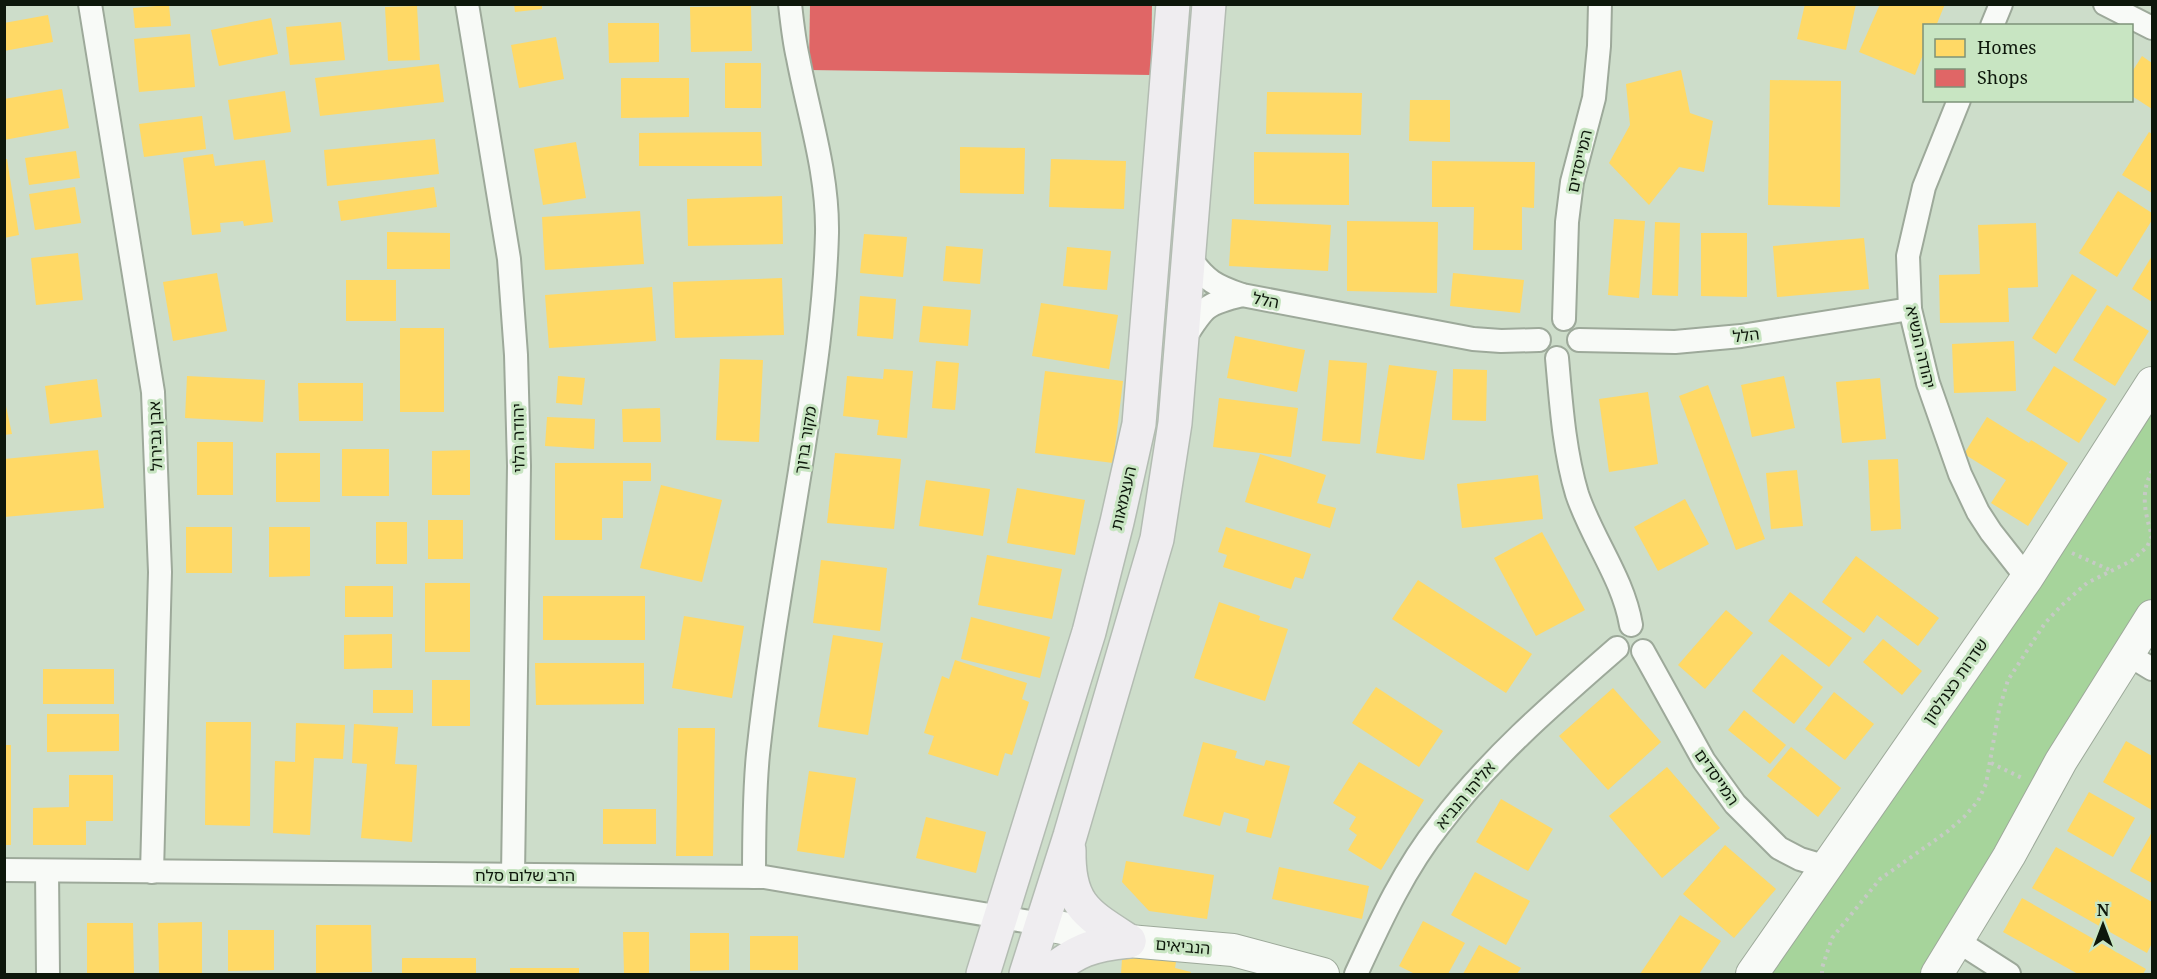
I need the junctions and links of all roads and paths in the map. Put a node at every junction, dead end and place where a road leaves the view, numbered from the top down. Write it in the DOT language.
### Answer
graph roads {
  1 [pos="90,4"];
  2 [pos="467,4"];
  3 [pos="790,4"];
  4 [pos="1173,4"];
  5 [pos="1209,4"];
  6 [pos="1600,4"];
  7 [pos="2001,4"];
  8 [pos="2106,4"];
  9 [pos="1993,24"];
  10 [pos="2152,27"];
  11 [pos="1958,102"];
  12 [pos="1190,258"];
  13 [pos="1242,296"];
  14 [pos="1910,309"];
  15 [pos="1564,319"];
  16 [pos="1539,340"];
  17 [pos="1579,340"];
  18 [pos="1183,341"];
  19 [pos="1557,358"];
  20 [pos="2152,383"];
  21 [pos="2152,471"];
  22 [pos="2049,543"];
  23 [pos="2112,571"];
  24 [pos="2027,578"];
  25 [pos="2152,616"];
  26 [pos="1631,624"];
  27 [pos="1617,648"];
  28 [pos="1642,651"];
  29 [pos="2141,662"];
  30 [pos="1991,763"];
  31 [pos="2028,782"];
  32 [pos="1070,836"];
  33 [pos="1827,867"];
  34 [pos="4,870"];
  35 [pos="47,871"];
  36 [pos="152,872"];
  37 [pos="513,875"];
  38 [pos="754,877"];
  39 [pos="1001,916"];
  40 [pos="1042,924"];
  41 [pos="1129,941"];
  42 [pos="1959,942"];
  43 [pos="48,975"];
  44 [pos="983,975"];
  45 [pos="1026,975"];
  46 [pos="1047,975"];
  47 [pos="1323,975"];
  48 [pos="1356,975"];
  49 [pos="1752,975"];
  50 [pos="1822,975"];
  51 [pos="1937,975"];
  52 [pos="2009,975"];
  1 -- 36 [label="street, אבן גבירול"];
  2 -- 37 [label="street, יהודה הלוי"];
  3 -- 38 [label="street, מקור ברוך"];
  4 -- 39 [label="main road, העצמאות"];
  5 -- 12 [label="main road"];
  6 -- 15 [label="street, המייסדים"];
  7 -- 9 [label="street"];
  8 -- 10 [label="street"];
  11 -- 14 [label="street, יהודה הנשיא"];
  12 -- 13 [label="street, הלל"];
  12 -- 18 [label="main road"];
  13 -- 16 [label="street, הלל"];
  13 -- 18 [label="street, הלל"];
  14 -- 17 [label="street, הלל"];
  14 -- 24 [label="street, יהודה הנשיא"];
  15 -- 16 [label="street"];
  15 -- 17 [label="street"];
  16 -- 19 [label="street"];
  17 -- 19 [label="street"];
  18 -- 32 [label="main road"];
  19 -- 26 [label="street"];
  20 -- 22 [label="street, שדרות כצנלסון"];
  21 -- 23 [label="path"];
  22 -- 23 [label="path"];
  22 -- 24 [label="street, שדרות כצנלסון"];
  23 -- 30 [label="path"];
  24 -- 33 [label="street, שדרות כצנלסון"];
  25 -- 29 [label="street"];
  26 -- 27 [label="street"];
  26 -- 28 [label="street"];
  27 -- 28 [label="street"];
  27 -- 48 [label="street, אליהו הנביא"];
  28 -- 33 [label="street, המייסדים"];
  29 -- 42 [label="street"];
  30 -- 31 [label="path"];
  30 -- 50 [label="path"];
  32 -- 40 [label="main road"];
  32 -- 41 [label="main road"];
  33 -- 49 [label="street, שדרות כצנלסון"];
  34 -- 35 [label="street, הרב שלום סלח"];
  35 -- 36 [label="street, הרב שלום סלח"];
  35 -- 43 [label="street"];
  36 -- 37 [label="street, הרב שלום סלח"];
  37 -- 38 [label="street, הרב שלום סלח"];
  38 -- 39 [label="street, הרב שלום סלח"];
  39 -- 40 [label="street, הרב שלום סלח"];
  39 -- 44 [label="main road, העצמאות"];
  40 -- 41 [label="street, הנביאים"];
  40 -- 45 [label="main road"];
  41 -- 46 [label="main road"];
  41 -- 47 [label="street, הנביאים"];
  42 -- 51 [label="street"];
  42 -- 52 [label="street"];
}
